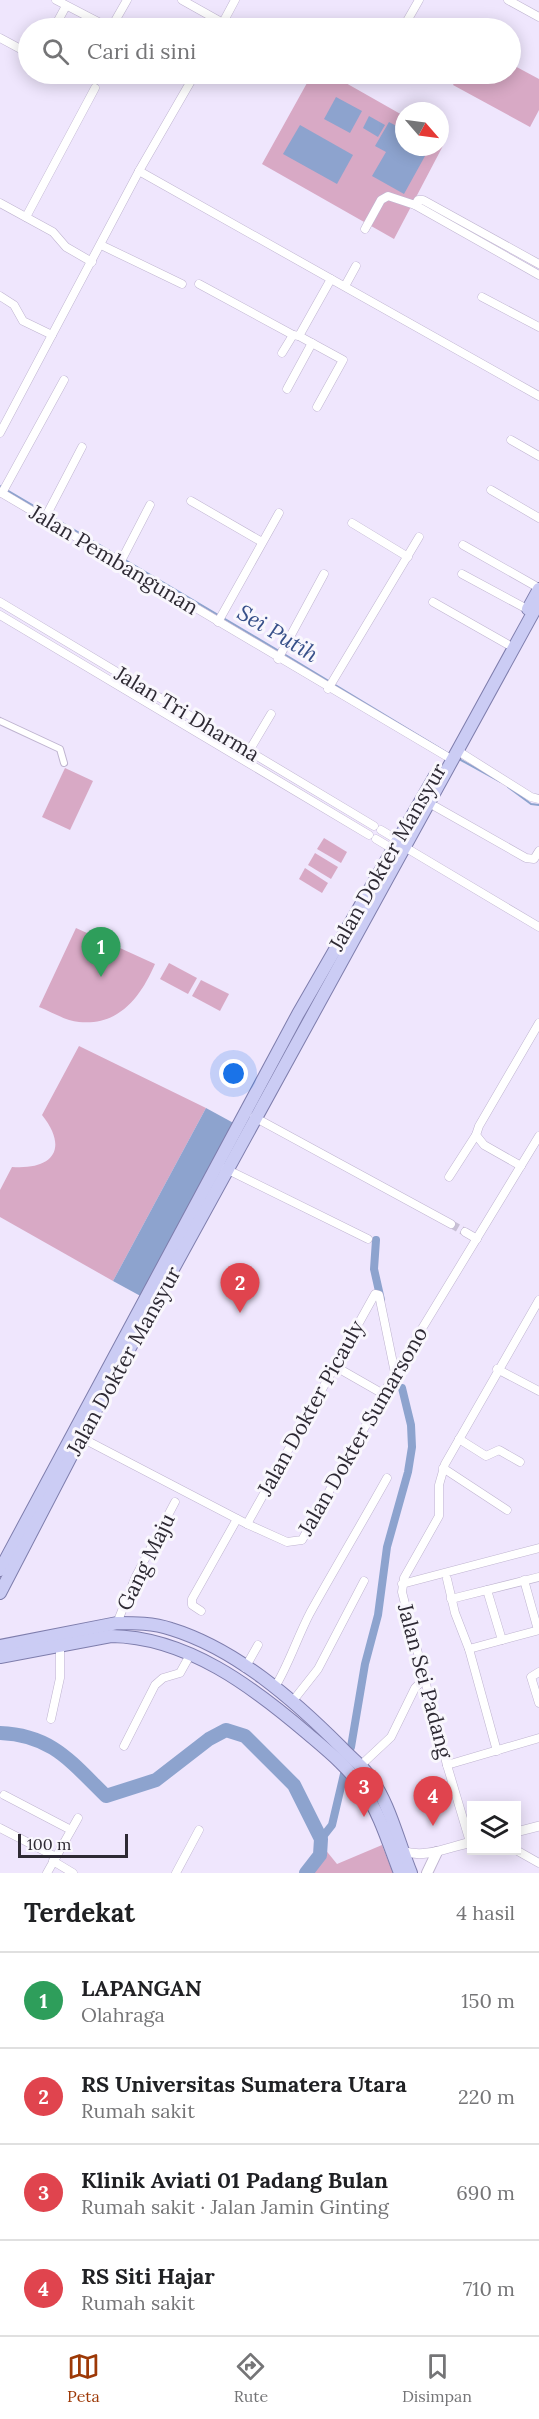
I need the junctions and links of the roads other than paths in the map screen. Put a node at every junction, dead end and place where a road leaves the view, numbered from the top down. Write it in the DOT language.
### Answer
graph roads {
  1 [pos="56,0"];
  2 [pos="127,0"];
  3 [pos="182,0"];
  4 [pos="235,0"];
  5 [pos="419,0"];
  6 [pos="508,0"];
  7 [pos="66,6"];
  8 [pos="539,17"];
  9 [pos="59,18"];
  10 [pos="90,18"];
  11 [pos="116,18"];
  12 [pos="210,18"];
  13 [pos="226,18"];
  14 [pos="409,18"];
  15 [pos="0,38"];
  16 [pos="18,48"];
  17 [pos="188,84"];
  18 [pos="95,88"];
  19 [pos="139,171"];
  20 [pos="0,203"];
  21 [pos="415,205"];
  22 [pos="26,217"];
  23 [pos="365,228"];
  24 [pos="474,228"];
  25 [pos="470,236"];
  26 [pos="101,245"];
  27 [pos="92,262"];
  28 [pos="537,263"];
  29 [pos="356,266"];
  30 [pos="530,270"];
  31 [pos="539,275"];
  32 [pos="331,279"];
  33 [pos="182,284"];
  34 [pos="199,284"];
  35 [pos="345,286"];
  36 [pos="0,296"];
  37 [pos="482,297"];
  38 [pos="539,327"];
  39 [pos="52,335"];
  40 [pos="296,336"];
  41 [pos="312,343"];
  42 [pos="282,353"];
  43 [pos="64,380"];
  44 [pos="287,388"];
  45 [pos="539,396"];
  46 [pos="317,407"];
  47 [pos="0,433"];
  48 [pos="511,440"];
  49 [pos="82,447"];
  50 [pos="539,456"];
  51 [pos="491,490"];
  52 [pos="2,491"];
  53 [pos="191,501"];
  54 [pos="150,505"];
  55 [pos="279,513"];
  56 [pos="46,516"];
  57 [pos="539,518"];
  58 [pos="352,523"];
  59 [pos="419,537"];
  60 [pos="262,542"];
  61 [pos="463,545"];
  62 [pos="408,558"];
  63 [pos="121,560"];
  64 [pos="324,574"];
  65 [pos="462,574"];
  66 [pos="539,589"];
  67 [pos="0,602"];
  68 [pos="433,602"];
  69 [pos="539,602"];
  70 [pos="527,609"];
  71 [pos="0,615"];
  72 [pos="220,618"];
  73 [pos="507,644"];
  74 [pos="280,654"];
  75 [pos="331,684"];
  76 [pos="271,714"];
  77 [pos="0,721"];
  78 [pos="249,752"];
  79 [pos="452,754"];
  80 [pos="243,761"];
  81 [pos="64,763"];
  82 [pos="288,776"];
  83 [pos="283,785"];
  84 [pos="539,799"];
  85 [pos="429,803"];
  86 [pos="397,844"];
  87 [pos="539,851"];
  88 [pos="539,927"];
  89 [pos="539,1023"];
  90 [pos="251,1115"];
  91 [pos="476,1135"];
  92 [pos="539,1136"];
  93 [pos="521,1166"];
  94 [pos="223,1167"];
  95 [pos="448,1177"];
  96 [pos="451,1224"];
  97 [pos="465,1232"];
  98 [pos="368,1239"];
  99 [pos="477,1239"];
  100 [pos="539,1300"];
  101 [pos="336,1367"];
  102 [pos="497,1369"];
  103 [pos="395,1373"];
  104 [pos="539,1391"];
  105 [pos="385,1395"];
  106 [pos="77,1435"];
  107 [pos="459,1439"];
  108 [pos="520,1462"];
  109 [pos="443,1468"];
  110 [pos="387,1478"];
  111 [pos="175,1502"];
  112 [pos="507,1510"];
  113 [pos="237,1519"];
  114 [pos="247,1524"];
  115 [pos="539,1548"];
  116 [pos="0,1569"];
  117 [pos="539,1577"];
  118 [pos="447,1579"];
  119 [pos="524,1580"];
  120 [pos="364,1581"];
  121 [pos="402,1584"];
  122 [pos="487,1590"];
  123 [pos="0,1593"];
  124 [pos="451,1599"];
  125 [pos="201,1611"];
  126 [pos="117,1623"];
  127 [pos="538,1630"];
  128 [pos="502,1640"];
  129 [pos="258,1645"];
  130 [pos="60,1647"];
  131 [pos="1,1648"];
  132 [pos="469,1649"];
  133 [pos="190,1655"];
  134 [pos="245,1668"];
  135 [pos="539,1672"];
  136 [pos="424,1679"];
  137 [pos="275,1687"];
  138 [pos="292,1702"];
  139 [pos="539,1703"];
  140 [pos="284,1713"];
  141 [pos="51,1719"];
  142 [pos="539,1738"];
  143 [pos="124,1746"];
  144 [pos="497,1751"];
  145 [pos="447,1765"];
  146 [pos="360,1766"];
  147 [pos="4,1795"];
  148 [pos="78,1818"];
  149 [pos="539,1826"];
  150 [pos="0,1828"];
  151 [pos="467,1829"];
  152 [pos="71,1830"];
  153 [pos="199,1830"];
  154 [pos="521,1831"];
  155 [pos="467,1843"];
  156 [pos="402,1851"];
  157 [pos="437,1852"];
  158 [pos="521,1853"];
  159 [pos="54,1859"];
  160 [pos="539,1863"];
  161 [pos="47,1873"];
  162 [pos="73,1873"];
  163 [pos="176,1873"];
  164 [pos="400,1873"];
  165 [pos="411,1873"];
  166 [pos="426,1873"];
  1 -- 7 [label="street"];
  2 -- 11 [label="street"];
  3 -- 12 [label="street"];
  4 -- 13 [label="street"];
  5 -- 14 [label="street"];
  6 -- 8 [label="street"];
  7 -- 9 [label="street"];
  7 -- 10 [label="street"];
  15 -- 16 [label="street"];
  17 -- 19 [label="street"];
  18 -- 22 [label="street"];
  19 -- 26 [label="street"];
  19 -- 32 [label="street"];
  20 -- 22 [label="street"];
  21 -- 23 [label="street"];
  21 -- 24 [label="street"];
  21 -- 25 [label="street"];
  22 -- 27 [label="street"];
  24 -- 25 [label="street"];
  24 -- 28 [label="street"];
  25 -- 30 [label="street"];
  26 -- 27 [label="street"];
  26 -- 33 [label="street"];
  27 -- 39 [label="street"];
  28 -- 30 [label="street"];
  29 -- 35 [label="street"];
  30 -- 31 [label="street"];
  32 -- 35 [label="street"];
  32 -- 40 [label="street"];
  34 -- 40 [label="street"];
  35 -- 45 [label="street"];
  36 -- 39 [label="street"];
  37 -- 38 [label="street"];
  39 -- 47 [label="street"];
  40 -- 41 [label="street"];
  40 -- 42 [label="street"];
  41 -- 44 [label="street"];
  41 -- 46 [label="street"];
  43 -- 52 [label="street"];
  48 -- 50 [label="street"];
  49 -- 56 [label="street"];
  51 -- 57 [label="street"];
  52 -- 56 [label="street, Jalan Pembangunan"];
  53 -- 60 [label="street"];
  54 -- 63 [label="street"];
  55 -- 60 [label="street"];
  56 -- 63 [label="street, Jalan Pembangunan"];
  58 -- 62 [label="street"];
  59 -- 62 [label="street"];
  60 -- 72 [label="street"];
  61 -- 66 [label="street"];
  62 -- 75 [label="street"];
  63 -- 72 [label="street, Jalan Pembangunan"];
  64 -- 74 [label="street"];
  65 -- 70 [label="street"];
  66 -- 70 [label="main road, Jalan Dokter Mansyur"];
  67 -- 78 [label="street, Jalan Tri Dharma"];
  68 -- 73 [label="street"];
  69 -- 79 [label="main road, Jalan Dokter Mansyur"];
  70 -- 73 [label="main road, Jalan Dokter Mansyur"];
  71 -- 80 [label="street, Jalan Tri Dharma"];
  72 -- 74 [label="street, Jalan Pembangunan"];
  73 -- 79 [label="main road, Jalan Dokter Mansyur"];
  74 -- 75 [label="street, Jalan Pembangunan"];
  75 -- 79 [label="street, Jalan Pembangunan"];
  76 -- 78 [label="street"];
  77 -- 81 [label="street"];
  78 -- 80 [label="street"];
  78 -- 82 [label="street, Jalan Tri Dharma"];
  79 -- 84 [label="street, Jalan Pembangunan"];
  79 -- 85 [label="main road, Jalan Dokter Mansyur"];
  79 -- 86 [label="main road, Jalan Dokter Mansyur"];
  80 -- 83 [label="street, Jalan Tri Dharma"];
  82 -- 83 [label="street"];
  82 -- 86 [label="street, Jalan Tri Dharma"];
  83 -- 86 [label="street, Jalan Tri Dharma"];
  85 -- 86 [label="main road, Jalan Dokter Mansyur"];
  85 -- 87 [label="street"];
  86 -- 88 [label="street"];
  86 -- 90 [label="main road, Jalan Dokter Mansyur"];
  89 -- 91 [label="street"];
  90 -- 94 [label="main road, Jalan Dokter Mansyur"];
  90 -- 96 [label="street"];
  91 -- 93 [label="street"];
  91 -- 95 [label="street"];
  92 -- 93 [label="street, Jalan Dokter Sumarsono"];
  93 -- 99 [label="street, Jalan Dokter Sumarsono"];
  94 -- 98 [label="street"];
  94 -- 106 [label="main road, Jalan Dokter Mansyur"];
  97 -- 99 [label="street"];
  99 -- 103 [label="street, Jalan Dokter Sumarsono"];
  100 -- 102 [label="street, Jalan Sei Padang"];
  101 -- 103 [label="street, Jalan Dokter Picauly"];
  101 -- 105 [label="street"];
  101 -- 114 [label="street, Jalan Dokter Picauly"];
  102 -- 104 [label="street"];
  102 -- 107 [label="street, Jalan Sei Padang"];
  103 -- 105 [label="street, Jalan Dokter Sumarsono"];
  105 -- 114 [label="street, Jalan Dokter Sumarsono"];
  106 -- 113 [label="street, Jalan Dokter Sumarsono"];
  106 -- 116 [label="main road, Jalan Dokter Mansyur"];
  106 -- 123 [label="main road, Jalan Dokter Mansyur"];
  107 -- 108 [label="street"];
  107 -- 109 [label="street, Jalan Sei Padang"];
  109 -- 112 [label="street"];
  109 -- 121 [label="street, Jalan Sei Padang"];
  110 -- 137 [label="street"];
  111 -- 126 [label="street, Gang Maju"];
  113 -- 114 [label="street, Jalan Dokter Sumarsono"];
  113 -- 125 [label="street"];
  115 -- 121 [label="street"];
  117 -- 119 [label="street"];
  118 -- 124 [label="street"];
  119 -- 122 [label="street"];
  119 -- 127 [label="street"];
  120 -- 138 [label="street"];
  121 -- 136 [label="street, Jalan Sei Padang"];
  122 -- 124 [label="street"];
  122 -- 128 [label="street"];
  124 -- 132 [label="street"];
  126 -- 131 [label="main road"];
  126 -- 134 [label="main road"];
  127 -- 128 [label="street"];
  128 -- 132 [label="street"];
  129 -- 134 [label="street"];
  130 -- 131 [label="main road"];
  130 -- 133 [label="main road"];
  130 -- 141 [label="street"];
  132 -- 144 [label="street"];
  133 -- 140 [label="main road"];
  133 -- 143 [label="street"];
  134 -- 137 [label="main road"];
  135 -- 139 [label="street"];
  136 -- 145 [label="street, Jalan Sei Padang"];
  136 -- 146 [label="street"];
  137 -- 138 [label="main road"];
  138 -- 140 [label="main road"];
  138 -- 146 [label="main road"];
  140 -- 164 [label="main road"];
  142 -- 144 [label="street"];
  144 -- 145 [label="street"];
  145 -- 151 [label="street, Jalan Sei Padang"];
  146 -- 156 [label="main road"];
  147 -- 152 [label="street"];
  148 -- 152 [label="street"];
  149 -- 154 [label="street"];
  150 -- 159 [label="street"];
  152 -- 159 [label="street"];
  153 -- 163 [label="street"];
  155 -- 157 [label="street"];
  156 -- 157 [label="street"];
  156 -- 165 [label="main road"];
  157 -- 166 [label="main road"];
  158 -- 160 [label="street"];
  159 -- 161 [label="street"];
  159 -- 162 [label="street"];
}
